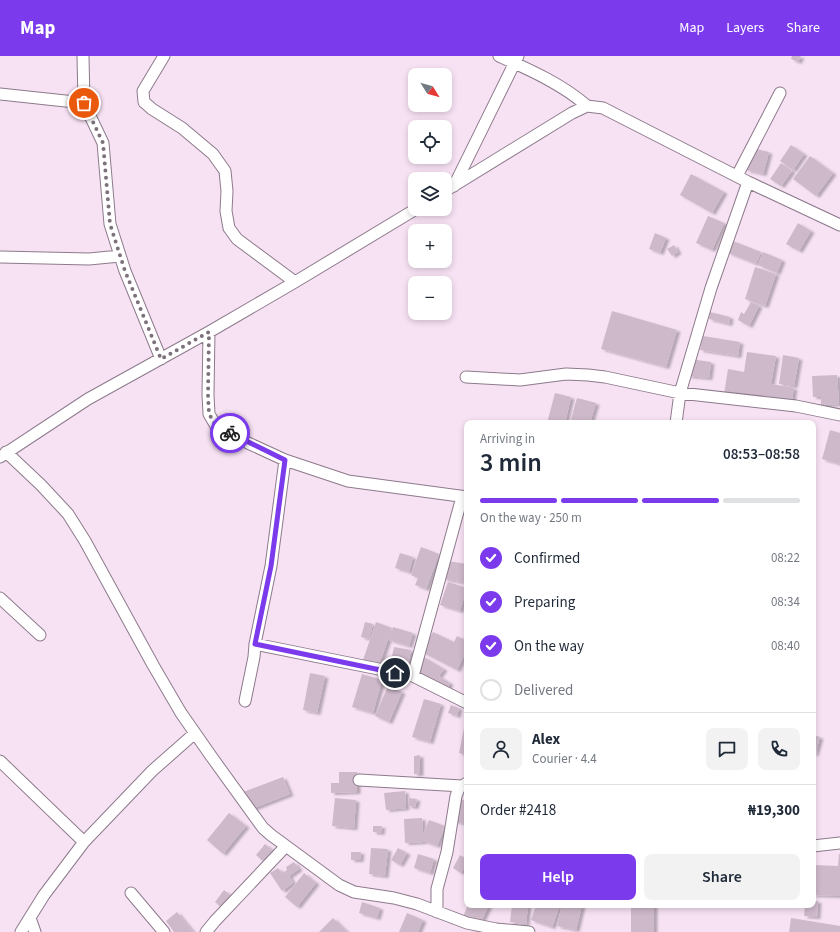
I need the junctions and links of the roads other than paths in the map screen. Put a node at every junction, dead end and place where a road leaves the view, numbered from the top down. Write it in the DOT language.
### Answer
graph roads {
  1 [pos="83,56"];
  2 [pos="164,56"];
  3 [pos="499,56"];
  4 [pos="516,60"];
  5 [pos="780,93"];
  6 [pos="0,94"];
  7 [pos="84,103"];
  8 [pos="587,106"];
  9 [pos="737,176"];
  10 [pos="748,182"];
  11 [pos="452,183"];
  12 [pos="452,187"];
  13 [pos="408,214"];
  14 [pos="840,225"];
  15 [pos="120,256"];
  16 [pos="0,257"];
  17 [pos="296,282"];
  18 [pos="209,332"];
  19 [pos="161,359"];
  20 [pos="466,377"];
  21 [pos="680,393"];
  22 [pos="840,415"];
  23 [pos="676,420"];
  24 [pos="3,454"];
  25 [pos="285,460"];
  26 [pos="464,497"];
  27 [pos="0,598"];
  28 [pos="40,636"];
  29 [pos="255,644"];
  30 [pos="412,676"];
  31 [pos="246,701"];
  32 [pos="464,702"];
  33 [pos="195,733"];
  34 [pos="0,761"];
  35 [pos="359,780"];
  36 [pos="464,785"];
  37 [pos="84,842"];
  38 [pos="840,843"];
  39 [pos="816,846"];
  40 [pos="285,847"];
  41 [pos="131,893"];
  42 [pos="437,912"];
  43 [pos="30,918"];
  44 [pos="21,932"];
  45 [pos="35,932"];
  46 [pos="164,932"];
  47 [pos="206,932"];
  48 [pos="529,932"];
  1 -- 7 [label="street"];
  2 -- 17 [label="street"];
  3 -- 4 [label="street"];
  4 -- 8 [label="street"];
  4 -- 11 [label="street"];
  5 -- 9 [label="street"];
  6 -- 7 [label="street"];
  7 -- 15 [label="street"];
  8 -- 9 [label="street"];
  8 -- 12 [label="street"];
  9 -- 10 [label="street"];
  10 -- 14 [label="street"];
  10 -- 21 [label="street"];
  13 -- 17 [label="street"];
  15 -- 16 [label="street"];
  15 -- 19 [label="street"];
  17 -- 18 [label="street"];
  18 -- 19 [label="street"];
  18 -- 25 [label="street"];
  19 -- 24 [label="street"];
  20 -- 21 [label="street"];
  21 -- 22 [label="street"];
  21 -- 23 [label="street"];
  24 -- 33 [label="street"];
  25 -- 26 [label="street"];
  25 -- 29 [label="street"];
  26 -- 30 [label="street"];
  27 -- 28 [label="street"];
  29 -- 30 [label="street"];
  29 -- 31 [label="street"];
  30 -- 32 [label="street"];
  33 -- 37 [label="street"];
  33 -- 40 [label="street"];
  34 -- 37 [label="street"];
  35 -- 36 [label="street"];
  36 -- 42 [label="street"];
  37 -- 43 [label="street"];
  38 -- 39 [label="street"];
  40 -- 42 [label="street"];
  40 -- 47 [label="street"];
  41 -- 46 [label="street"];
  42 -- 48 [label="street"];
  43 -- 44 [label="street"];
  43 -- 45 [label="street"];
}
